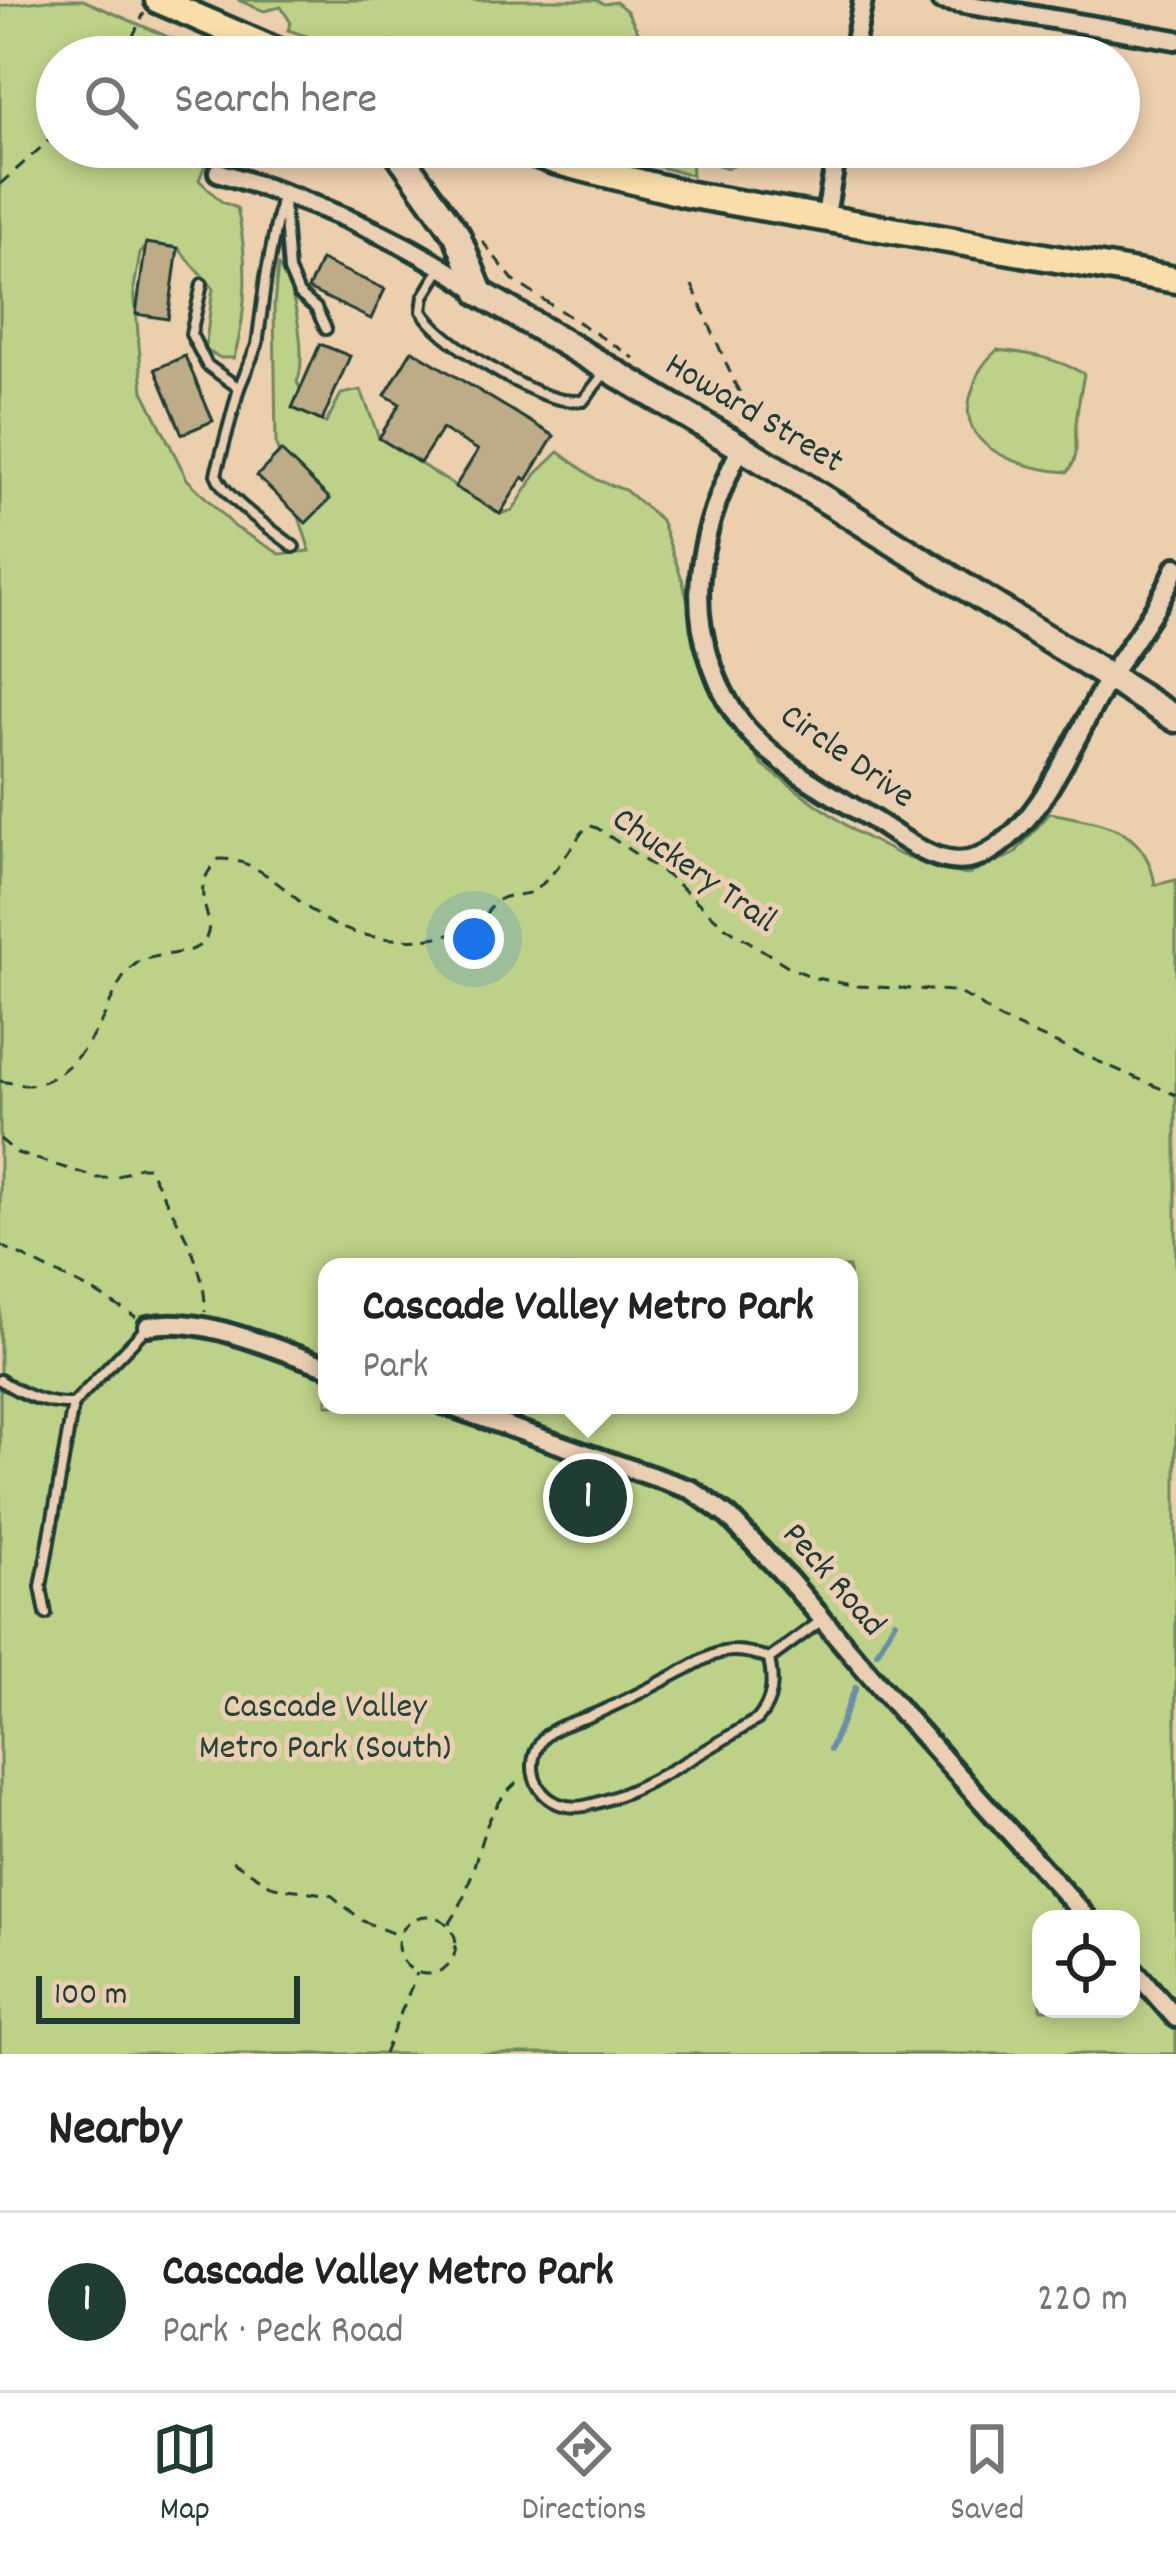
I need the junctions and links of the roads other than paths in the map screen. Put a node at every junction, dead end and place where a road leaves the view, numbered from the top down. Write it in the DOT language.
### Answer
graph roads {
  1 [pos="154,0"];
  2 [pos="863,0"];
  3 [pos="941,0"];
  4 [pos="241,36"];
  5 [pos="856,36"];
  6 [pos="1176,40"];
  7 [pos="409,168"];
  8 [pos="581,168"];
  9 [pos="834,168"];
  10 [pos="218,172"];
  11 [pos="283,193"];
  12 [pos="825,220"];
  13 [pos="443,266"];
  14 [pos="1176,280"];
  15 [pos="202,284"];
  16 [pos="480,293"];
  17 [pos="326,329"];
  18 [pos="608,369"];
  19 [pos="239,388"];
  20 [pos="740,447"];
  21 [pos="294,547"];
  22 [pos="1176,567"];
  23 [pos="1108,679"];
  24 [pos="1176,719"];
  25 [pos="148,1326"];
  26 [pos="318,1363"];
  27 [pos="0,1380"];
  28 [pos="73,1404"];
  29 [pos="471,1414"];
  30 [pos="46,1614"];
  31 [pos="823,1619"];
  32 [pos="769,1659"];
  33 [pos="1080,1910"];
  34 [pos="1140,1977"];
  35 [pos="1176,2018"];
  1 -- 4 [label="main road"];
  2 -- 5 [label="street"];
  3 -- 6 [label="street"];
  7 -- 16 [label="main road"];
  8 -- 12 [label="main road"];
  9 -- 12 [label="street"];
  10 -- 11 [label="street, Howard Street"];
  11 -- 13 [label="street, Howard Street"];
  11 -- 17 [label="lane"];
  11 -- 19 [label="lane"];
  12 -- 14 [label="main road"];
  13 -- 16 [label="street, Howard Street"];
  13 -- 18 [label="lane"];
  15 -- 19 [label="lane"];
  16 -- 18 [label="main road, Howard Street"];
  18 -- 20 [label="main road, Howard Street"];
  19 -- 21 [label="lane"];
  20 -- 23 [label="main road, Howard Street"];
  20 -- 23 [label="street, Circle Drive"];
  22 -- 23 [label="street, Circle Drive"];
  23 -- 24 [label="main road, Howard Street"];
  25 -- 26 [label="street"];
  25 -- 28 [label="lane"];
  27 -- 28 [label="lane"];
  28 -- 30 [label="lane"];
  29 -- 31 [label="street, Peck Road"];
  31 -- 32 [label="lane"];
  31 -- 33 [label="street, Peck Road"];
  32 -- 32 [label="lane"];
  34 -- 35 [label="street"];
}
